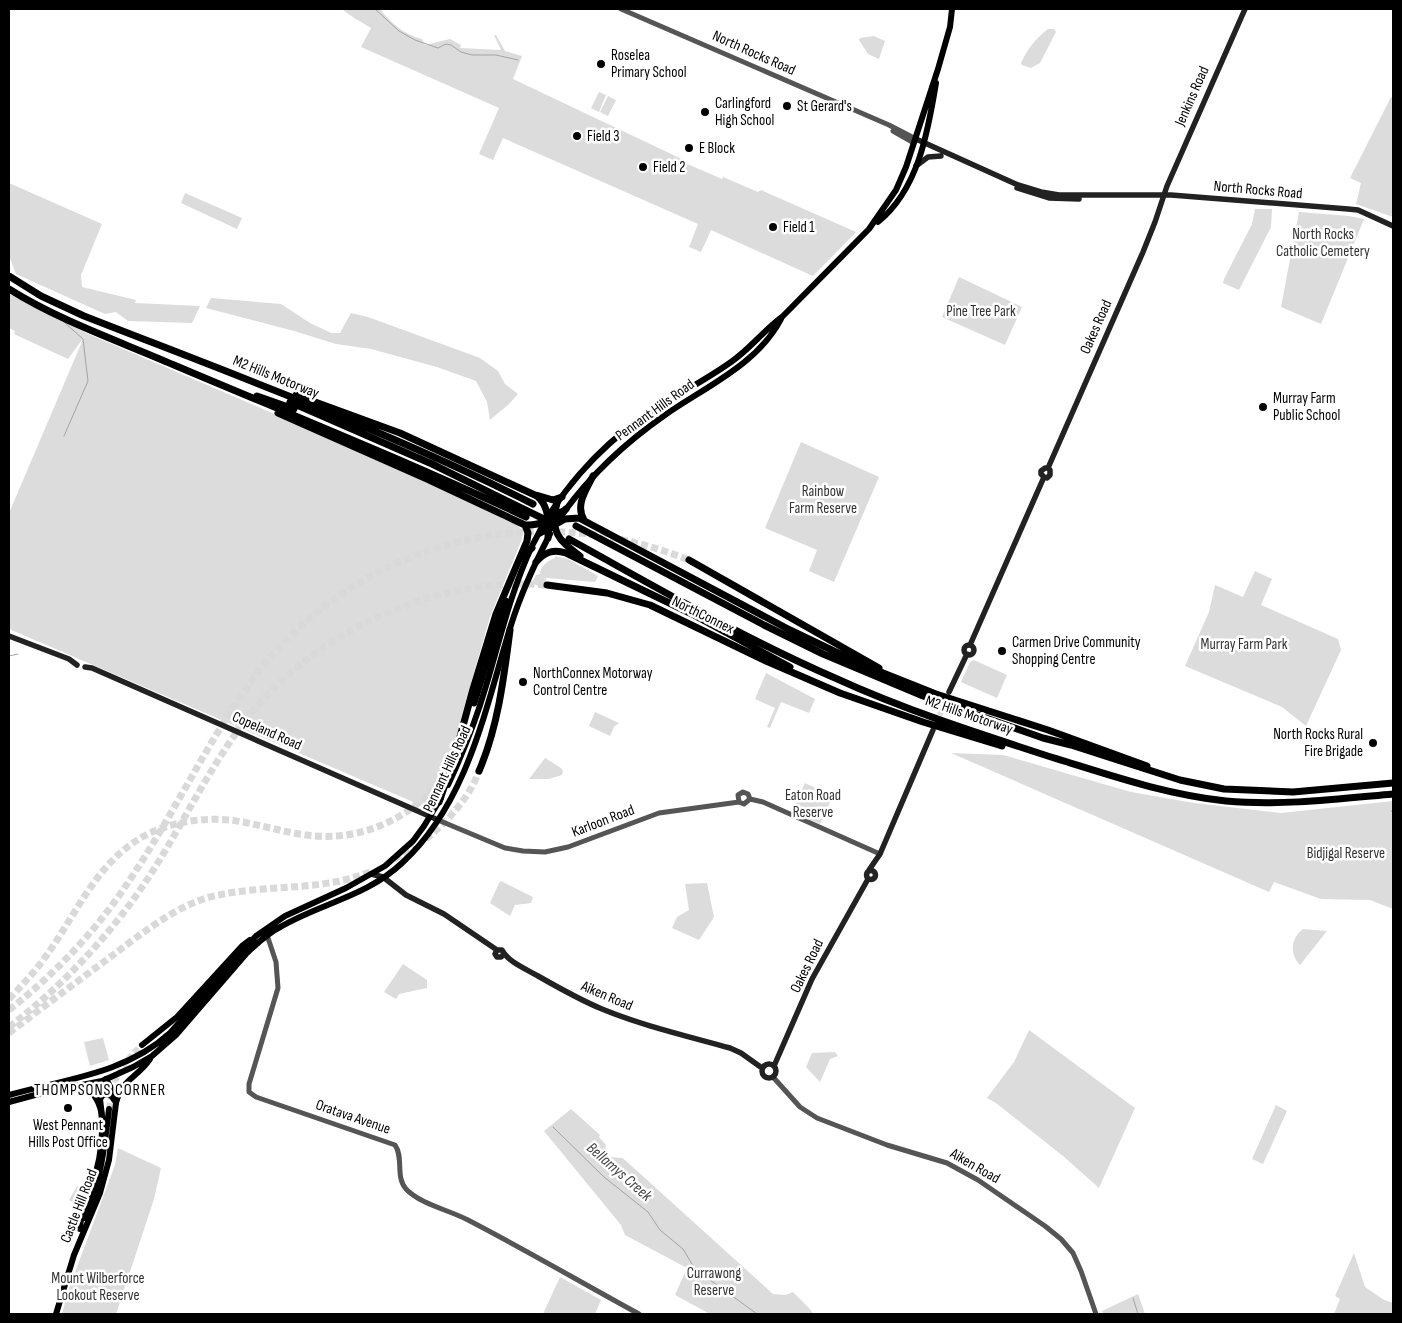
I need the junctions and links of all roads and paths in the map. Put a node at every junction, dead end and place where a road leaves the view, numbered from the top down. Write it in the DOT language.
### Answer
graph roads {
  1 [pos="621,9"];
  2 [pos="952,9"];
  3 [pos="1245,9"];
  4 [pos="938,69"];
  5 [pos="915,141"];
  6 [pos="923,146"];
  7 [pos="940,156"];
  8 [pos="916,166"];
  9 [pos="1164,195"];
  10 [pos="1118,196"];
  11 [pos="1393,226"];
  12 [pos="869,229"];
  13 [pos="9,276"];
  14 [pos="9,289"];
  15 [pos="782,318"];
  16 [pos="761,347"];
  17 [pos="745,352"];
  18 [pos="224,371"];
  19 [pos="204,378"];
  20 [pos="235,390"];
  21 [pos="392,447"];
  22 [pos="593,476"];
  23 [pos="531,494"];
  24 [pos="560,500"];
  25 [pos="533,504"];
  26 [pos="566,509"];
  27 [pos="584,520"];
  28 [pos="525,521"];
  29 [pos="550,521"];
  30 [pos="576,526"];
  31 [pos="540,533"];
  32 [pos="548,538"];
  33 [pos="568,539"];
  34 [pos="528,548"];
  35 [pos="689,560"];
  36 [pos="536,562"];
  37 [pos="595,567"];
  38 [pos="510,578"];
  39 [pos="547,584"];
  40 [pos="506,599"];
  41 [pos="510,630"];
  42 [pos="9,636"];
  43 [pos="950,692"];
  44 [pos="840,693"];
  45 [pos="936,694"];
  46 [pos="474,703"];
  47 [pos="933,730"];
  48 [pos="479,771"];
  49 [pos="1115,778"];
  50 [pos="1180,780"];
  51 [pos="1393,783"];
  52 [pos="1393,794"];
  53 [pos="750,799"];
  54 [pos="439,802"];
  55 [pos="739,802"];
  56 [pos="430,816"];
  57 [pos="438,820"];
  58 [pos="879,856"];
  59 [pos="371,874"];
  60 [pos="384,878"];
  61 [pos="267,935"];
  62 [pos="251,940"];
  63 [pos="142,1045"];
  64 [pos="152,1056"];
  65 [pos="774,1066"];
  66 [pos="762,1068"];
  67 [pos="83,1077"];
  68 [pos="772,1077"];
  69 [pos="106,1079"];
  70 [pos="82,1086"];
  71 [pos="9,1095"];
  72 [pos="9,1102"];
  73 [pos="116,1103"];
  74 [pos="109,1110"];
  75 [pos="102,1118"];
  76 [pos="82,1230"];
  77 [pos="56,1314"];
  78 [pos="639,1314"];
  79 [pos="1096,1314"];
  1 -- 5 [label="street, North Rocks Road"];
  2 -- 4 [label="main road, Pennant Hills Road"];
  3 -- 9 [label="main road, Jenkins Road"];
  4 -- 5 [label="main road, Pennant Hills Road"];
  4 -- 6 [label="main road, Pennant Hills Road"];
  5 -- 6 [label="main road, North Rocks Road"];
  5 -- 12 [label="main road, Pennant Hills Road"];
  6 -- 7 [label="main road, North Rocks Road"];
  6 -- 8 [label="main road, Pennant Hills Road"];
  6 -- 10 [label="main road, North Rocks Road"];
  7 -- 8 [label="main road"];
  7 -- 10 [label="main road, North Rocks Road"];
  8 -- 12 [label="main road, Pennant Hills Road"];
  9 -- 10 [label="main road, North Rocks Road"];
  9 -- 11 [label="main road, North Rocks Road"];
  9 -- 43 [label="main road, Oakes Road"];
  12 -- 15 [label="main road, Pennant Hills Road"];
  13 -- 18 [label="highway, M2 Hills Motorway"];
  14 -- 19 [label="highway, M2 Hills Motorway"];
  15 -- 16 [label="main road, Pennant Hills Road"];
  15 -- 17 [label="main road, Pennant Hills Road"];
  16 -- 17 [label="main road"];
  16 -- 22 [label="main road, Pennant Hills Road"];
  17 -- 24 [label="main road, Pennant Hills Road"];
  18 -- 21 [label="highway"];
  18 -- 23 [label="highway"];
  18 -- 25 [label="highway, M2 Hills Motorway"];
  19 -- 20 [label="highway, M2 Hills Motorway"];
  19 -- 28 [label="highway"];
  20 -- 21 [label="highway"];
  20 -- 28 [label="highway, M2 Hills Motorway"];
  21 -- 29 [label="highway"];
  22 -- 26 [label="main road, Pennant Hills Road"];
  22 -- 27 [label="highway"];
  23 -- 24 [label="highway"];
  23 -- 29 [label="highway"];
  24 -- 29 [label="highway"];
  26 -- 29 [label="highway"];
  27 -- 29 [label="highway"];
  27 -- 45 [label="highway"];
  28 -- 29 [label="highway"];
  28 -- 34 [label="highway"];
  29 -- 31 [label="highway"];
  29 -- 32 [label="highway"];
  29 -- 37 [label="highway"];
  30 -- 50 [label="highway, M2 Hills Motorway"];
  31 -- 34 [label="main road, Pennant Hills Road"];
  32 -- 36 [label="main road, Pennant Hills Road"];
  33 -- 49 [label="highway, M2 Hills Motorway"];
  34 -- 38 [label="highway"];
  34 -- 40 [label="highway"];
  34 -- 54 [label="main road, Pennant Hills Road"];
  35 -- 45 [label="highway"];
  36 -- 37 [label="highway"];
  36 -- 41 [label="main road, Pennant Hills Road"];
  37 -- 44 [label="highway"];
  38 -- 40 [label="highway"];
  38 -- 54 [label="highway"];
  39 -- 44 [label="highway, NorthConnex"];
  40 -- 46 [label="highway"];
  41 -- 48 [label="highway"];
  41 -- 57 [label="main road, Pennant Hills Road"];
  42 -- 56 [label="main road, Copeland Road"];
  44 -- 49 [label="highway"];
  45 -- 50 [label="highway, M2 Hills Motorway"];
  47 -- 58 [label="main road"];
  49 -- 52 [label="highway, M2 Hills Motorway"];
  50 -- 51 [label="highway, M2 Hills Motorway"];
  53 -- 55 [label="street"];
  53 -- 55 [label="street"];
  53 -- 58 [label="street"];
  54 -- 56 [label="main road, Pennant Hills Road"];
  55 -- 57 [label="street, Karloon Road"];
  56 -- 57 [label="main road, Copeland Road"];
  56 -- 59 [label="main road, Pennant Hills Road"];
  57 -- 60 [label="main road, Pennant Hills Road"];
  58 -- 65 [label="main road, Oakes Road"];
  59 -- 60 [label="main road"];
  59 -- 62 [label="main road, Pennant Hills Road"];
  60 -- 61 [label="main road, Pennant Hills Road"];
  60 -- 66 [label="main road, Aiken Road"];
  61 -- 64 [label="main road, Pennant Hills Road"];
  61 -- 78 [label="street, Oratava Avenue"];
  62 -- 63 [label="main road"];
  62 -- 67 [label="main road, Pennant Hills Road"];
  64 -- 69 [label="main road, Pennant Hills Road"];
  64 -- 73 [label="main road"];
  65 -- 66 [label="main road"];
  65 -- 68 [label="main road"];
  66 -- 68 [label="main road"];
  67 -- 69 [label="main road"];
  67 -- 71 [label="main road, Pennant Hills Road"];
  68 -- 79 [label="street, Aiken Road"];
  69 -- 70 [label="main road, Pennant Hills Road"];
  69 -- 73 [label="main road, Castle Hill Road"];
  70 -- 72 [label="main road, Pennant Hills Road"];
  70 -- 75 [label="main road"];
  73 -- 75 [label="main road"];
  73 -- 76 [label="main road, Castle Hill Road"];
  74 -- 76 [label="main road, Castle Hill Road"];
  75 -- 76 [label="main road"];
  76 -- 77 [label="main road, Castle Hill Road"];
}
